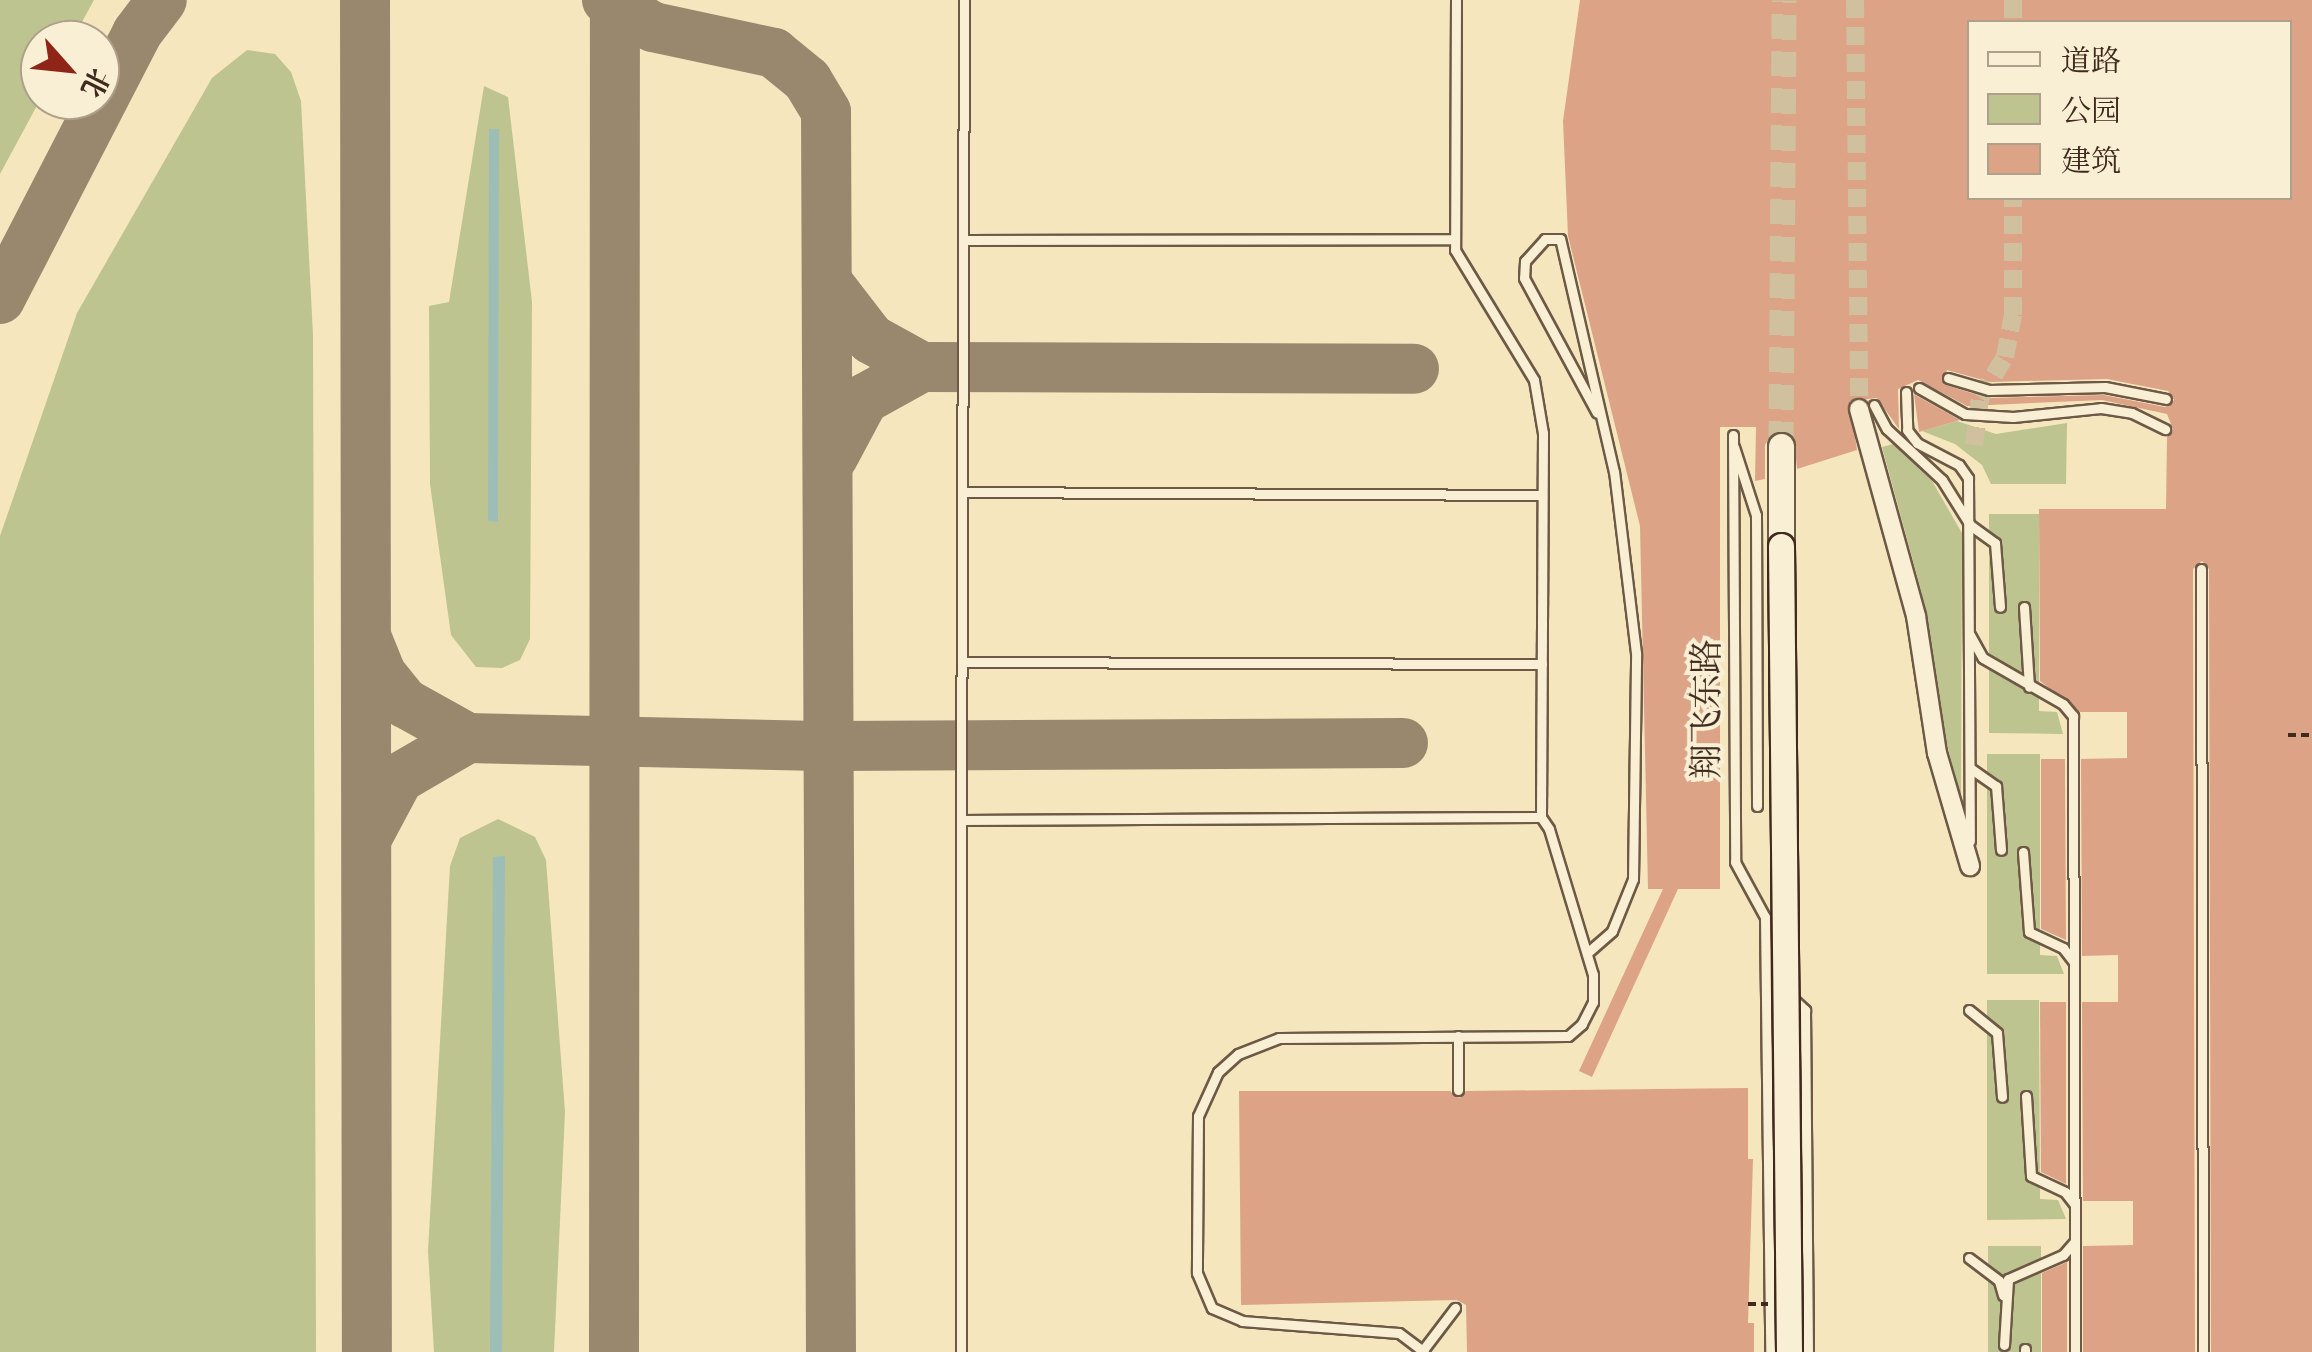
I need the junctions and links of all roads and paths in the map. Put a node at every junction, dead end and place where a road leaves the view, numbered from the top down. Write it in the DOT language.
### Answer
graph roads {
  1 [pos="964,0"];
  2 [pos="1456,0"];
  3 [pos="1454,238"];
  4 [pos="964,240"];
  5 [pos="1948,378"];
  6 [pos="1919,388"];
  7 [pos="1906,392"];
  8 [pos="2166,398"];
  9 [pos="1866,407"];
  10 [pos="1597,413"];
  11 [pos="2164,429"];
  12 [pos="1782,446"];
  13 [pos="966,492"];
  14 [pos="1542,495"];
  15 [pos="1970,524"];
  16 [pos="2187,573"];
  17 [pos="2000,607"];
  18 [pos="2024,607"];
  19 [pos="1970,635"];
  20 [pos="962,662"];
  21 [pos="1542,664"];
  22 [pos="2029,687"];
  23 [pos="2188,718"];
  24 [pos="2202,718"];
  25 [pos="2312,734"];
  26 [pos="2288,735"];
  27 [pos="1970,768"];
  28 [pos="1758,806"];
  29 [pos="1542,817"];
  30 [pos="961,820"];
  31 [pos="2000,850"];
  32 [pos="2023,852"];
  33 [pos="1970,866"];
  34 [pos="1587,953"];
  35 [pos="2073,961"];
  36 [pos="1767,973"];
  37 [pos="1970,1010"];
  38 [pos="1458,1036"];
  39 [pos="1458,1090"];
  40 [pos="2026,1096"];
  41 [pos="2002,1097"];
  42 [pos="2076,1206"];
  43 [pos="2076,1241"];
  44 [pos="1969,1258"];
  45 [pos="2190,1263"];
  46 [pos="2203,1263"];
  47 [pos="2004,1296"];
  48 [pos="1455,1308"];
  49 [pos="2004,1345"];
  50 [pos="1424,1351"];
  51 [pos="961,1352"];
  52 [pos="1770,1352"];
  53 [pos="1789,1352"];
  54 [pos="1808,1352"];
  55 [pos="2075,1352"];
  56 [pos="2203,1352"];
  1 -- 4 [label="lane"];
  2 -- 3 [label="lane"];
  3 -- 4 [label="lane"];
  3 -- 14 [label="lane"];
  4 -- 13 [label="lane"];
  5 -- 8 [label="lane"];
  6 -- 11 [label="lane"];
  7 -- 15 [label="lane"];
  9 -- 15 [label="lane"];
  9 -- 33 [label="street"];
  10 -- 10 [label="lane"];
  10 -- 34 [label="lane"];
  12 -- 53 [label="main road, bridge"];
  13 -- 14 [label="lane"];
  13 -- 20 [label="lane"];
  14 -- 21 [label="lane"];
  15 -- 17 [label="lane"];
  15 -- 19 [label="lane"];
  16 -- 24 [label="lane"];
  18 -- 22 [label="lane"];
  19 -- 22 [label="lane"];
  19 -- 27 [label="lane"];
  20 -- 21 [label="lane"];
  20 -- 30 [label="lane"];
  21 -- 29 [label="lane"];
  22 -- 35 [label="lane"];
  23 -- 24 [label="lane"];
  24 -- 46 [label="lane"];
  25 -- 26 [label="path"];
  27 -- 31 [label="lane"];
  27 -- 33 [label="lane"];
  28 -- 36 [label="lane, 翔飞东路"];
  29 -- 30 [label="lane"];
  29 -- 34 [label="lane"];
  30 -- 51 [label="lane"];
  32 -- 35 [label="lane"];
  34 -- 38 [label="lane"];
  35 -- 42 [label="lane"];
  36 -- 52 [label="lane, 翔飞东路"];
  36 -- 54 [label="lane"];
  37 -- 41 [label="lane"];
  38 -- 39 [label="lane"];
  38 -- 50 [label="lane"];
  40 -- 42 [label="lane"];
  42 -- 43 [label="lane"];
  43 -- 47 [label="lane"];
  43 -- 55 [label="lane"];
  44 -- 47 [label="lane"];
  45 -- 46 [label="lane"];
  46 -- 56 [label="lane"];
  47 -- 49 [label="lane"];
  48 -- 50 [label="lane"];
}
